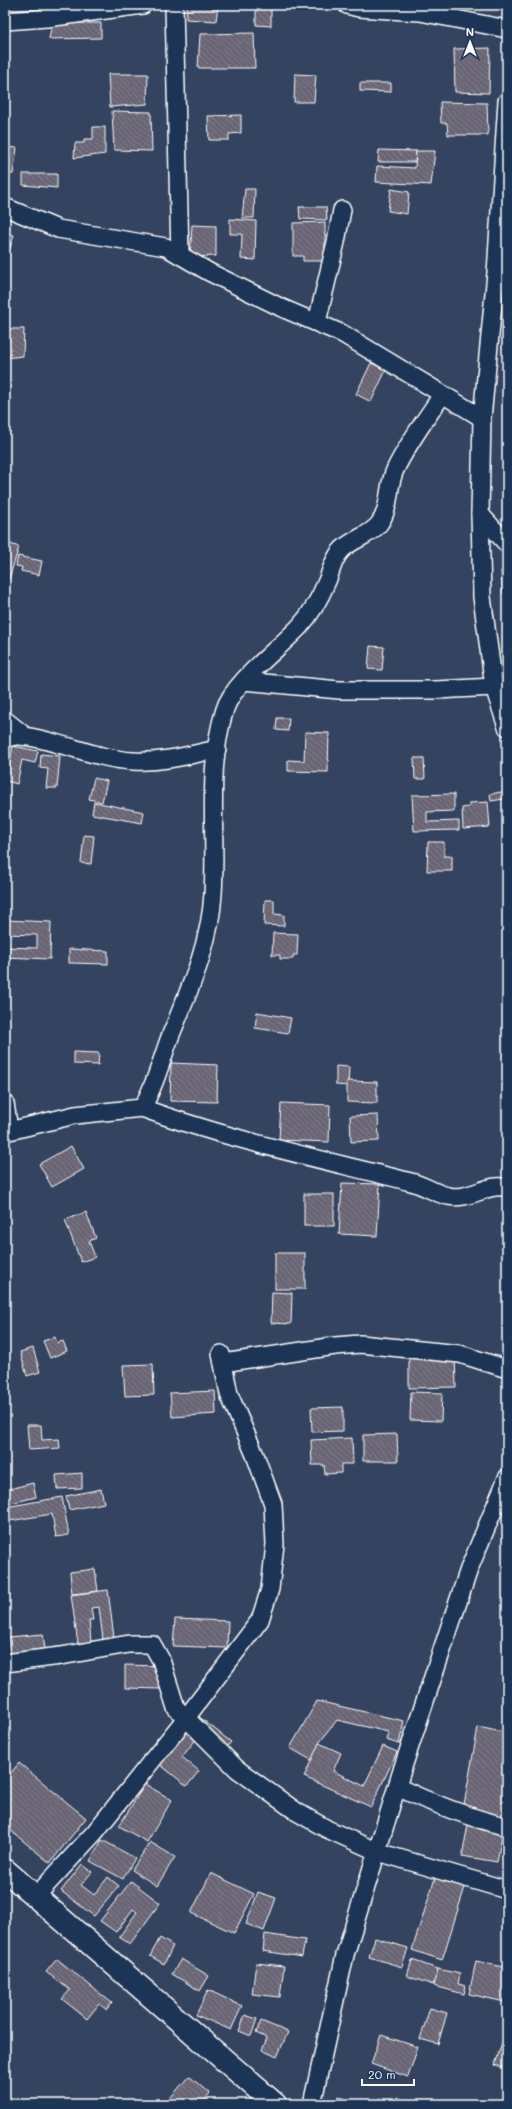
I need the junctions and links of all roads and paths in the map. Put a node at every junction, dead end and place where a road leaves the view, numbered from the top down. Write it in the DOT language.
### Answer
graph roads {
  1 [pos="143,5"];
  2 [pos="174,5"];
  3 [pos="347,5"];
  4 [pos="5,21"];
  5 [pos="507,29"];
  6 [pos="507,101"];
  7 [pos="5,207"];
  8 [pos="342,210"];
  9 [pos="180,255"];
  10 [pos="316,322"];
  11 [pos="442,395"];
  12 [pos="482,418"];
  13 [pos="480,514"];
  14 [pos="507,544"];
  15 [pos="244,681"];
  16 [pos="494,687"];
  17 [pos="5,720"];
  18 [pos="507,727"];
  19 [pos="25,736"];
  20 [pos="5,740"];
  21 [pos="217,749"];
  22 [pos="5,1103"];
  23 [pos="142,1108"];
  24 [pos="7,1131"];
  25 [pos="507,1188"];
  26 [pos="507,1369"];
  27 [pos="507,1478"];
  28 [pos="503,1498"];
  29 [pos="5,1663"];
  30 [pos="186,1718"];
  31 [pos="397,1787"];
  32 [pos="507,1826"];
  33 [pos="378,1852"];
  34 [pos="5,1870"];
  35 [pos="507,1890"];
  36 [pos="36,1896"];
  37 [pos="275,2104"];
  38 [pos="312,2104"];
  1 -- 4 [label="street"];
  2 -- 9 [label="street"];
  3 -- 5 [label="street"];
  6 -- 12 [label="street"];
  7 -- 9 [label="street"];
  8 -- 10 [label="street"];
  9 -- 10 [label="street"];
  10 -- 11 [label="street"];
  11 -- 12 [label="street"];
  11 -- 15 [label="street"];
  12 -- 13 [label="street"];
  13 -- 14 [label="street"];
  13 -- 16 [label="street"];
  15 -- 16 [label="street"];
  15 -- 21 [label="street"];
  16 -- 18 [label="street"];
  17 -- 19 [label="street"];
  19 -- 20 [label="street"];
  19 -- 21 [label="street"];
  21 -- 23 [label="street"];
  22 -- 24 [label="street"];
  23 -- 24 [label="street"];
  23 -- 25 [label="street"];
  26 -- 30 [label="street"];
  27 -- 28 [label="street"];
  28 -- 31 [label="street"];
  29 -- 30 [label="street"];
  30 -- 33 [label="street"];
  30 -- 36 [label="street"];
  31 -- 32 [label="street"];
  31 -- 33 [label="street"];
  33 -- 35 [label="street"];
  33 -- 38 [label="street"];
  34 -- 36 [label="street"];
  36 -- 37 [label="street"];
}
